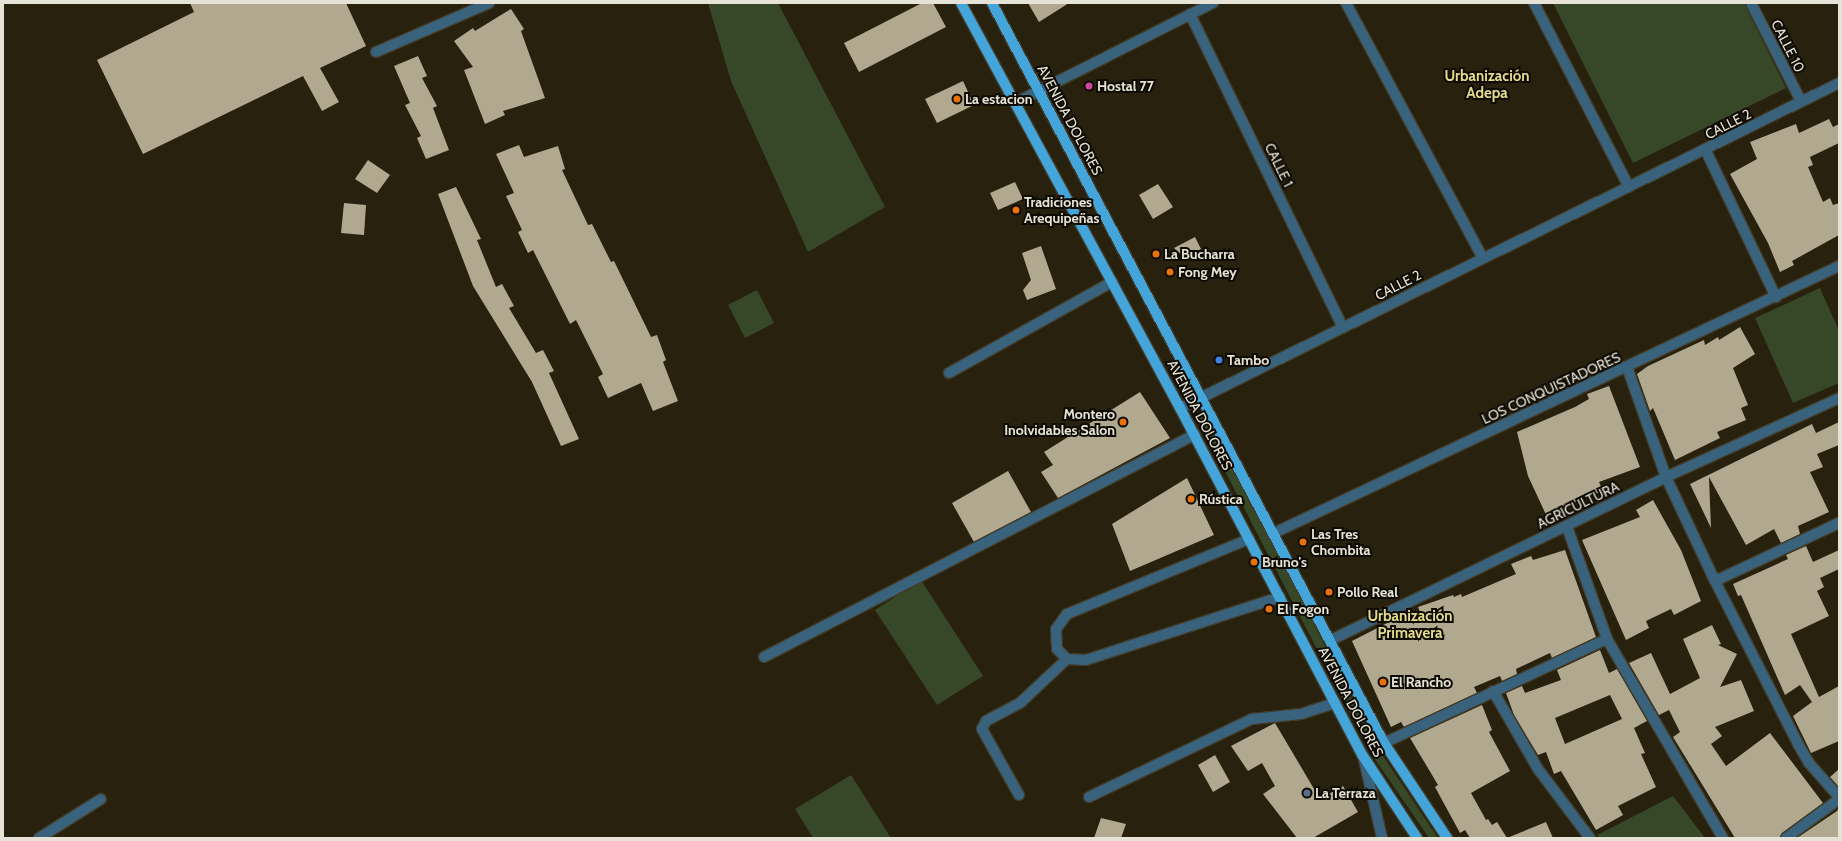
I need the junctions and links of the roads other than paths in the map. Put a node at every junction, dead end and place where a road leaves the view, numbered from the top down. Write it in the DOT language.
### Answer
graph roads {
  1 [pos="489,3"];
  2 [pos="961,3"];
  3 [pos="992,3"];
  4 [pos="1213,3"];
  5 [pos="1346,3"];
  6 [pos="1534,3"];
  7 [pos="1751,3"];
  8 [pos="1190,14"];
  9 [pos="376,52"];
  10 [pos="1839,83"];
  11 [pos="1038,91"];
  12 [pos="1801,101"];
  13 [pos="1015,103"];
  14 [pos="1706,151"];
  15 [pos="1629,187"];
  16 [pos="1483,258"];
  17 [pos="1839,266"];
  18 [pos="1112,282"];
  19 [pos="1776,297"];
  20 [pos="1343,328"];
  21 [pos="1627,367"];
  22 [pos="949,373"];
  23 [pos="1202,397"];
  24 [pos="1839,398"];
  25 [pos="1180,408"];
  26 [pos="1195,435"];
  27 [pos="1666,477"];
  28 [pos="1839,523"];
  29 [pos="1567,527"];
  30 [pos="1274,533"];
  31 [pos="1249,539"];
  32 [pos="1715,581"];
  33 [pos="1280,597"];
  34 [pos="1607,639"];
  35 [pos="1331,640"];
  36 [pos="764,657"];
  37 [pos="1067,659"];
  38 [pos="1493,691"];
  39 [pos="1335,703"];
  40 [pos="1384,743"];
  41 [pos="1363,756"];
  42 [pos="1019,795"];
  43 [pos="1089,797"];
  44 [pos="1839,798"];
  45 [pos="101,799"];
  46 [pos="39,838"];
  47 [pos="1382,838"];
  48 [pos="1417,838"];
  49 [pos="1447,838"];
  50 [pos="1590,838"];
  51 [pos="1724,838"];
  52 [pos="1786,838"];
  1 -- 9 [label="street"];
  2 -- 13 [label="main road, AVENIDA DOLORES"];
  3 -- 11 [label="main road, AVENIDA DOLORES"];
  4 -- 8 [label="street"];
  5 -- 16 [label="street"];
  6 -- 15 [label="street"];
  7 -- 12 [label="street, CALLE 10"];
  8 -- 11 [label="street"];
  8 -- 20 [label="street, CALLE 1"];
  10 -- 12 [label="street, CALLE 2"];
  11 -- 13 [label="street"];
  11 -- 23 [label="main road, AVENIDA DOLORES"];
  12 -- 14 [label="street, CALLE 2"];
  13 -- 18 [label="main road, AVENIDA DOLORES"];
  14 -- 15 [label="street, CALLE 2"];
  14 -- 19 [label="street"];
  15 -- 16 [label="street, CALLE 2"];
  16 -- 20 [label="street, CALLE 2"];
  17 -- 19 [label="street, LOS CONQUISTADORES"];
  18 -- 22 [label="street"];
  18 -- 25 [label="main road, AVENIDA DOLORES"];
  19 -- 21 [label="street, LOS CONQUISTADORES"];
  20 -- 23 [label="street, CALLE 2"];
  21 -- 27 [label="street"];
  21 -- 30 [label="street, LOS CONQUISTADORES"];
  23 -- 25 [label="street, CALLE 2"];
  23 -- 30 [label="main road, AVENIDA DOLORES"];
  24 -- 27 [label="street, AGRICULTURA"];
  25 -- 26 [label="main road, AVENIDA DOLORES"];
  26 -- 31 [label="main road, AVENIDA DOLORES"];
  26 -- 36 [label="street"];
  27 -- 29 [label="street, AGRICULTURA"];
  27 -- 32 [label="street"];
  28 -- 32 [label="street"];
  29 -- 34 [label="street"];
  29 -- 35 [label="street, AGRICULTURA"];
  30 -- 35 [label="main road, AVENIDA DOLORES"];
  31 -- 33 [label="main road, AVENIDA DOLORES"];
  31 -- 37 [label="street"];
  32 -- 44 [label="street"];
  33 -- 37 [label="street"];
  33 -- 39 [label="main road, AVENIDA DOLORES"];
  34 -- 38 [label="street"];
  34 -- 51 [label="street"];
  35 -- 40 [label="main road, AVENIDA DOLORES"];
  37 -- 42 [label="street"];
  38 -- 40 [label="street"];
  38 -- 50 [label="street"];
  39 -- 41 [label="main road, AVENIDA DOLORES"];
  39 -- 43 [label="street"];
  40 -- 49 [label="main road, AVENIDA DOLORES"];
  41 -- 47 [label="street"];
  41 -- 48 [label="main road, AVENIDA DOLORES"];
  44 -- 52 [label="street"];
  45 -- 46 [label="street"];
}
